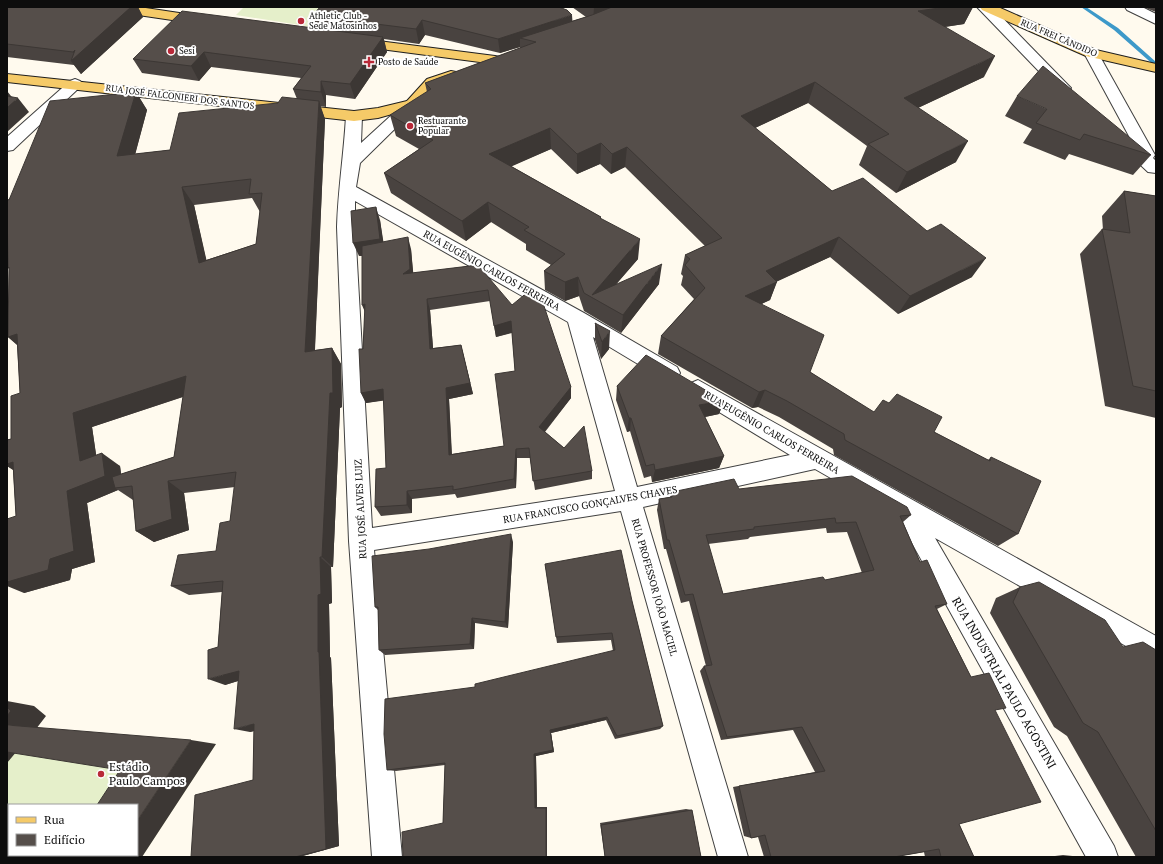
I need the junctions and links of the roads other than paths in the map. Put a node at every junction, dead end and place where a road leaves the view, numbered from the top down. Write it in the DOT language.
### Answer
graph roads {
  1 [pos="111,7"];
  2 [pos="984,7"];
  3 [pos="988,7"];
  4 [pos="1132,7"];
  5 [pos="1156,20"];
  6 [pos="220,23"];
  7 [pos="338,40"];
  8 [pos="425,52"];
  9 [pos="1091,53"];
  10 [pos="510,56"];
  11 [pos="495,60"];
  12 [pos="1156,68"];
  13 [pos="7,78"];
  14 [pos="432,82"];
  15 [pos="75,84"];
  16 [pos="1076,100"];
  17 [pos="412,104"];
  18 [pos="354,116"];
  19 [pos="1112,131"];
  20 [pos="7,146"];
  21 [pos="352,161"];
  22 [pos="1155,170"];
  23 [pos="348,189"];
  24 [pos="577,318"];
  25 [pos="817,459"];
  26 [pos="630,499"];
  27 [pos="905,508"];
  28 [pos="361,541"];
  29 [pos="1156,650"];
  30 [pos="387,857"];
  31 [pos="733,857"];
  32 [pos="1103,857"];
  1 -- 6 [label="main road"];
  2 -- 16 [label="street"];
  3 -- 9 [label="main road, RUA FREI CÂNDIDO"];
  4 -- 5 [label="street"];
  7 -- 8 [label="main road"];
  8 -- 11 [label="main road"];
  8 -- 14 [label="main road"];
  9 -- 12 [label="main road, RUA FREI CÂNDIDO"];
  9 -- 22 [label="street"];
  10 -- 11 [label="main road"];
  11 -- 14 [label="main road"];
  13 -- 15 [label="main road, RUA JOSÉ FALCONIERI DOS SANTOS"];
  14 -- 17 [label="main road"];
  15 -- 18 [label="main road, RUA JOSÉ FALCONIERI DOS SANTOS"];
  15 -- 20 [label="street"];
  17 -- 18 [label="main road, RUA JOSÉ FALCONIERI DOS SANTOS"];
  17 -- 21 [label="street"];
  18 -- 21 [label="street, RUA JOSÉ ALVES LUIZ"];
  19 -- 22 [label="street"];
  21 -- 23 [label="street, RUA JOSÉ ALVES LUIZ"];
  23 -- 24 [label="street, RUA EUGÊNIO CARLOS FERREIRA"];
  23 -- 28 [label="street, RUA JOSÉ ALVES LUIZ"];
  24 -- 25 [label="street, RUA EUGÊNIO CARLOS FERREIRA"];
  24 -- 26 [label="street, RUA PROFESSOR JOÃO MACIEL"];
  25 -- 26 [label="street, RUA FRANCISCO GONÇALVES CHAVES"];
  25 -- 27 [label="street, RUA EUGÊNIO CARLOS FERREIRA"];
  26 -- 28 [label="street, RUA FRANCISCO GONÇALVES CHAVES"];
  26 -- 31 [label="street, RUA PROFESSOR JOÃO MACIEL"];
  27 -- 29 [label="street, RUA EUGÊNIO CARLOS FERREIRA"];
  27 -- 32 [label="street, RUA INDUSTRIAL PAULO AGOSTINI"];
  28 -- 30 [label="street, RUA JOSÉ ALVES LUIZ"];
}
